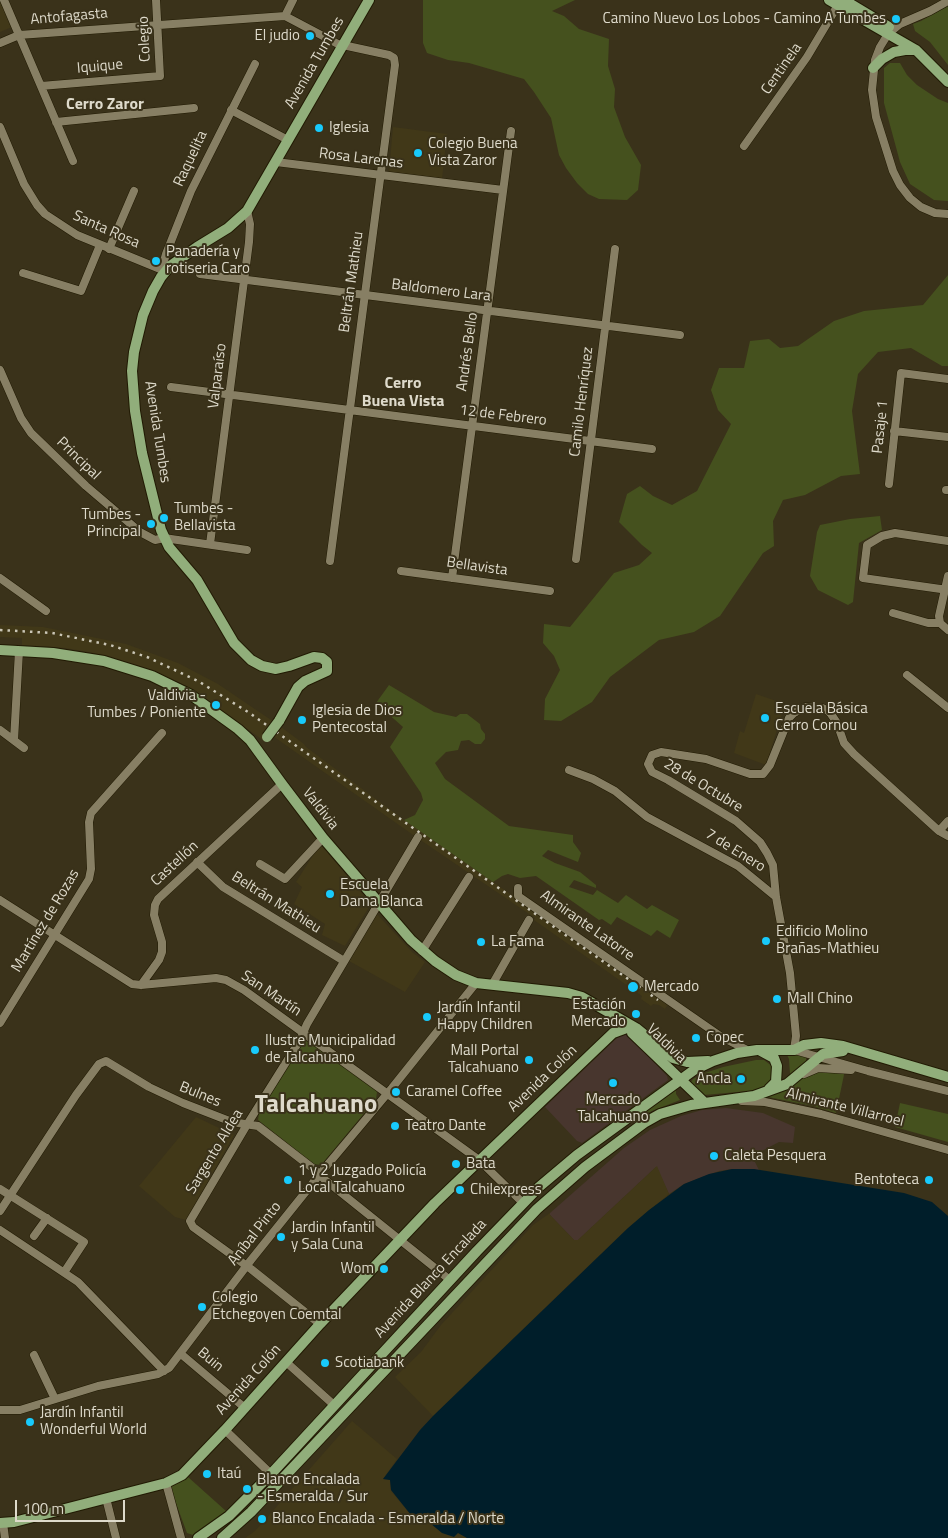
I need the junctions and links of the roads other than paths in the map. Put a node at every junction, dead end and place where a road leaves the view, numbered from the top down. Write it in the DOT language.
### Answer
graph roads {
  1 [pos="4,0"];
  2 [pos="156,0"];
  3 [pos="293,0"];
  4 [pos="369,0"];
  5 [pos="948,1"];
  6 [pos="837,2"];
  7 [pos="285,16"];
  8 [pos="158,24"];
  9 [pos="890,31"];
  10 [pos="20,35"];
  11 [pos="0,43"];
  12 [pos="344,46"];
  13 [pos="916,50"];
  14 [pos="255,64"];
  15 [pos="873,68"];
  16 [pos="948,73"];
  17 [pos="160,76"];
  18 [pos="948,82"];
  19 [pos="41,86"];
  20 [pos="194,108"];
  21 [pos="231,110"];
  22 [pos="56,122"];
  23 [pos="0,128"];
  24 [pos="511,130"];
  25 [pos="288,140"];
  26 [pos="744,146"];
  27 [pos="73,161"];
  28 [pos="276,162"];
  29 [pos="381,175"];
  30 [pos="503,190"];
  31 [pos="134,191"];
  32 [pos="247,210"];
  33 [pos="948,214"];
  34 [pos="100,245"];
  35 [pos="109,249"];
  36 [pos="615,249"];
  37 [pos="165,270"];
  38 [pos="23,273"];
  39 [pos="200,274"];
  40 [pos="244,280"];
  41 [pos="365,295"];
  42 [pos="487,311"];
  43 [pos="606,326"];
  44 [pos="680,335"];
  45 [pos="0,370"];
  46 [pos="948,379"];
  47 [pos="171,387"];
  48 [pos="229,395"];
  49 [pos="349,410"];
  50 [pos="472,426"];
  51 [pos="894,431"];
  52 [pos="948,437"];
  53 [pos="591,441"];
  54 [pos="652,449"];
  55 [pos="889,484"];
  56 [pos="164,538"];
  57 [pos="948,541"];
  58 [pos="210,544"];
  59 [pos="247,550"];
  60 [pos="576,559"];
  61 [pos="330,561"];
  62 [pos="401,571"];
  63 [pos="948,576"];
  64 [pos="0,578"];
  65 [pos="452,578"];
  66 [pos="946,590"];
  67 [pos="550,591"];
  68 [pos="46,611"];
  69 [pos="893,613"];
  70 [pos="940,623"];
  71 [pos="948,630"];
  72 [pos="0,650"];
  73 [pos="18,651"];
  74 [pos="907,676"];
  75 [pos="948,708"];
  76 [pos="0,730"];
  77 [pos="162,733"];
  78 [pos="14,740"];
  79 [pos="24,748"];
  80 [pos="257,751"];
  81 [pos="570,770"];
  82 [pos="282,784"];
  83 [pos="948,821"];
  84 [pos="939,831"];
  85 [pos="948,836"];
  86 [pos="418,837"];
  87 [pos="323,838"];
  88 [pos="198,862"];
  89 [pos="260,864"];
  90 [pos="469,877"];
  91 [pos="518,888"];
  92 [pos="776,896"];
  93 [pos="0,900"];
  94 [pos="378,902"];
  95 [pos="529,920"];
  96 [pos="55,935"];
  97 [pos="422,951"];
  98 [pos="344,961"];
  99 [pos="476,983"];
  100 [pos="141,985"];
  101 [pos="492,985"];
  102 [pos="0,1023"];
  103 [pos="628,1027"];
  104 [pos="304,1032"];
  105 [pos="720,1036"];
  106 [pos="794,1050"];
  107 [pos="753,1051"];
  108 [pos="854,1051"];
  109 [pos="732,1055"];
  110 [pos="818,1057"];
  111 [pos="713,1061"];
  112 [pos="868,1071"];
  113 [pos="948,1077"];
  114 [pos="681,1079"];
  115 [pos="787,1084"];
  116 [pos="769,1089"];
  117 [pos="948,1092"];
  118 [pos="387,1094"];
  119 [pos="733,1100"];
  120 [pos="705,1103"];
  121 [pos="248,1123"];
  122 [pos="948,1150"];
  123 [pos="479,1160"];
  124 [pos="320,1175"];
  125 [pos="0,1189"];
  126 [pos="10,1196"];
  127 [pos="523,1203"];
  128 [pos="0,1212"];
  129 [pos="46,1218"];
  130 [pos="526,1220"];
  131 [pos="0,1230"];
  132 [pos="34,1236"];
  133 [pos="399,1239"];
  134 [pos="246,1266"];
  135 [pos="64,1272"];
  136 [pos="450,1280"];
  137 [pos="466,1284"];
  138 [pos="320,1324"];
  139 [pos="180,1354"];
  140 [pos="34,1355"];
  141 [pos="286,1362"];
  142 [pos="164,1371"];
  143 [pos="55,1399"];
  144 [pos="334,1405"];
  145 [pos="245,1408"];
  146 [pos="0,1410"];
  147 [pos="333,1424"];
  148 [pos="225,1430"];
  149 [pos="271,1474"];
  150 [pos="284,1476"];
  151 [pos="166,1484"];
  152 [pos="106,1498"];
  153 [pos="1,1524"];
  154 [pos="5,1538"];
  155 [pos="116,1538"];
  156 [pos="181,1538"];
  157 [pos="198,1538"];
  158 [pos="222,1538"];
  1 -- 10 [label="street"];
  2 -- 8 [label="street, Colegio"];
  3 -- 7 [label="street"];
  4 -- 12 [label="main road, Avenida Tumbes"];
  5 -- 9 [label="street"];
  6 -- 9 [label="main road"];
  6 -- 26 [label="street, Centinela"];
  7 -- 8 [label="street, Antofagasta"];
  7 -- 12 [label="street"];
  8 -- 10 [label="street, Antofagasta"];
  8 -- 17 [label="street, Colegio"];
  9 -- 13 [label="main road"];
  9 -- 15 [label="street"];
  9 -- 16 [label="main road"];
  10 -- 11 [label="street, Antofagasta"];
  10 -- 19 [label="street"];
  12 -- 25 [label="main road, Avenida Tumbes"];
  12 -- 29 [label="street, Beltrán Mathieu"];
  13 -- 15 [label="main road"];
  13 -- 18 [label="main road"];
  14 -- 21 [label="street, Raquelita"];
  15 -- 33 [label="street"];
  17 -- 19 [label="street, Iquique"];
  19 -- 22 [label="street"];
  20 -- 22 [label="street"];
  21 -- 25 [label="street"];
  21 -- 37 [label="street, Raquelita"];
  22 -- 27 [label="street"];
  23 -- 34 [label="street, Santa Rosa"];
  24 -- 30 [label="street, Andrés Bello"];
  25 -- 28 [label="main road, Avenida Tumbes"];
  28 -- 29 [label="street, Rosa Larenas"];
  28 -- 32 [label="main road, Avenida Tumbes"];
  29 -- 30 [label="street, Rosa Larenas"];
  29 -- 41 [label="street, Beltrán Mathieu"];
  30 -- 42 [label="street, Andrés Bello"];
  31 -- 35 [label="street"];
  32 -- 37 [label="main road, Avenida Tumbes"];
  32 -- 40 [label="street, Valparaíso"];
  34 -- 35 [label="street, Santa Rosa"];
  34 -- 38 [label="street"];
  35 -- 37 [label="street, Santa Rosa"];
  36 -- 43 [label="street, Camilo Henríquez"];
  37 -- 56 [label="main road, Avenida Tumbes"];
  39 -- 40 [label="street, Baldomero Lara"];
  40 -- 41 [label="street, Baldomero Lara"];
  40 -- 48 [label="street, Valparaíso"];
  41 -- 42 [label="street, Baldomero Lara"];
  41 -- 49 [label="street, Beltrán Mathieu"];
  42 -- 43 [label="street, Baldomero Lara"];
  42 -- 50 [label="street, Andrés Bello"];
  43 -- 44 [label="street, Baldomero Lara"];
  43 -- 53 [label="street, Camilo Henríquez"];
  45 -- 56 [label="street, Principal"];
  46 -- 51 [label="street, Pasaje 1"];
  47 -- 48 [label="street, 12 de Febrero"];
  48 -- 49 [label="street, 12 de Febrero"];
  48 -- 58 [label="street, Valparaíso"];
  49 -- 50 [label="street, 12 de Febrero"];
  49 -- 61 [label="street, Beltrán Mathieu"];
  50 -- 53 [label="street, 12 de Febrero"];
  50 -- 65 [label="street, Andrés Bello"];
  51 -- 52 [label="street"];
  51 -- 55 [label="street, Pasaje 1"];
  53 -- 54 [label="street, 12 de Febrero"];
  53 -- 60 [label="street, Camilo Henríquez"];
  56 -- 58 [label="street"];
  56 -- 80 [label="main road, Avenida Tumbes, bridge"];
  57 -- 66 [label="street"];
  58 -- 59 [label="street"];
  62 -- 65 [label="street, Bellavista"];
  63 -- 66 [label="street"];
  64 -- 68 [label="street"];
  65 -- 67 [label="street, Bellavista"];
  66 -- 70 [label="street"];
  69 -- 70 [label="street"];
  70 -- 71 [label="street"];
  72 -- 73 [label="main road, Valdivia"];
  73 -- 78 [label="street"];
  73 -- 80 [label="main road, Valdivia"];
  74 -- 75 [label="street"];
  76 -- 78 [label="street"];
  77 -- 96 [label="street, Martínez de Rozas"];
  78 -- 79 [label="street"];
  80 -- 82 [label="main road, Valdivia"];
  81 -- 92 [label="street, 7 de Enero"];
  82 -- 87 [label="main road, Valdivia"];
  82 -- 88 [label="street, Castellón"];
  83 -- 84 [label="street"];
  84 -- 85 [label="street, 28 de Octubre"];
  84 -- 92 [label="street, 28 de Octubre"];
  86 -- 94 [label="street, Sargento Aldea"];
  87 -- 89 [label="street"];
  87 -- 94 [label="main road, Valdivia"];
  88 -- 98 [label="street, Beltrán Mathieu"];
  88 -- 100 [label="street, Castellón"];
  90 -- 97 [label="street"];
  91 -- 105 [label="street, Almirante Latorre"];
  92 -- 106 [label="street"];
  93 -- 96 [label="street, San Martín"];
  94 -- 97 [label="main road, Valdivia"];
  94 -- 98 [label="street, Sargento Aldea"];
  95 -- 101 [label="street"];
  96 -- 100 [label="street, San Martín"];
  96 -- 102 [label="street, Martínez de Rozas"];
  97 -- 99 [label="main road, Valdivia"];
  98 -- 104 [label="street, Sargento Aldea"];
  99 -- 101 [label="main road, Valdivia"];
  99 -- 118 [label="street, Aníbal Pinto"];
  100 -- 104 [label="street, San Martín"];
  101 -- 103 [label="main road, Valdivia"];
  103 -- 111 [label="main road, Valdivia"];
  103 -- 114 [label="main road, Valdivia"];
  103 -- 123 [label="main road, Avenida Colón"];
  104 -- 118 [label="street, San Martín"];
  104 -- 121 [label="street, Sargento Aldea"];
  105 -- 107 [label="street, Almirante Latorre"];
  105 -- 109 [label="street, Almirante Latorre"];
  106 -- 107 [label="main road, Avenida Blanco Encalada"];
  106 -- 108 [label="main road"];
  106 -- 110 [label="street, Avenida Blanco Encalada"];
  107 -- 109 [label="main road, Avenida Blanco Encalada"];
  107 -- 116 [label="main road"];
  108 -- 110 [label="main road"];
  108 -- 113 [label="main road"];
  109 -- 111 [label="main road, Avenida Blanco Encalada"];
  110 -- 112 [label="street"];
  110 -- 115 [label="main road, Avenida Blanco Encalada"];
  111 -- 114 [label="main road, Avenida Blanco Encalada"];
  112 -- 115 [label="street"];
  112 -- 117 [label="street"];
  114 -- 120 [label="main road, Valdivia"];
  114 -- 127 [label="main road, Avenida Blanco Encalada"];
  115 -- 116 [label="main road, Avenida Blanco Encalada"];
  116 -- 119 [label="main road, Avenida Blanco Encalada"];
  118 -- 123 [label="street, San Martín"];
  118 -- 124 [label="street, Aníbal Pinto"];
  119 -- 120 [label="main road, Avenida Blanco Encalada"];
  119 -- 122 [label="street, Almirante Villarroel"];
  120 -- 130 [label="main road, Avenida Blanco Encalada"];
  121 -- 124 [label="street, Bulnes"];
  121 -- 126 [label="street, Bulnes"];
  121 -- 134 [label="street, Sargento Aldea"];
  123 -- 127 [label="street, San Martín"];
  123 -- 133 [label="main road, Avenida Colón"];
  124 -- 133 [label="street, Bulnes"];
  124 -- 134 [label="street, Aníbal Pinto"];
  125 -- 126 [label="street"];
  126 -- 128 [label="street"];
  126 -- 129 [label="street"];
  127 -- 130 [label="main road"];
  127 -- 136 [label="main road, Avenida Blanco Encalada"];
  129 -- 132 [label="street"];
  129 -- 135 [label="street"];
  130 -- 137 [label="main road, Avenida Blanco Encalada"];
  131 -- 135 [label="street"];
  133 -- 136 [label="street, Bulnes"];
  133 -- 138 [label="main road, Avenida Colón"];
  134 -- 138 [label="street"];
  134 -- 139 [label="street, Aníbal Pinto"];
  135 -- 142 [label="street"];
  136 -- 137 [label="main road"];
  136 -- 144 [label="main road, Avenida Blanco Encalada"];
  137 -- 147 [label="main road, Avenida Blanco Encalada"];
  138 -- 141 [label="main road, Avenida Colón"];
  139 -- 142 [label="street, Aníbal Pinto"];
  139 -- 145 [label="street, Buin"];
  140 -- 143 [label="street"];
  141 -- 144 [label="street"];
  141 -- 145 [label="main road, Avenida Colón"];
  142 -- 143 [label="street"];
  143 -- 146 [label="street"];
  144 -- 147 [label="main road"];
  144 -- 149 [label="main road, Avenida Blanco Encalada"];
  145 -- 148 [label="main road, Avenida Colón"];
  147 -- 150 [label="main road, Avenida Blanco Encalada"];
  148 -- 149 [label="street"];
  148 -- 151 [label="main road, Avenida Colón"];
  149 -- 150 [label="main road"];
  149 -- 157 [label="main road, Avenida Blanco Encalada"];
  150 -- 158 [label="main road, Avenida Blanco Encalada"];
  151 -- 152 [label="main road, Avenida Colón"];
  151 -- 156 [label="street"];
  152 -- 153 [label="main road, Avenida Colón"];
  152 -- 155 [label="street"];
  153 -- 154 [label="street"];
}
